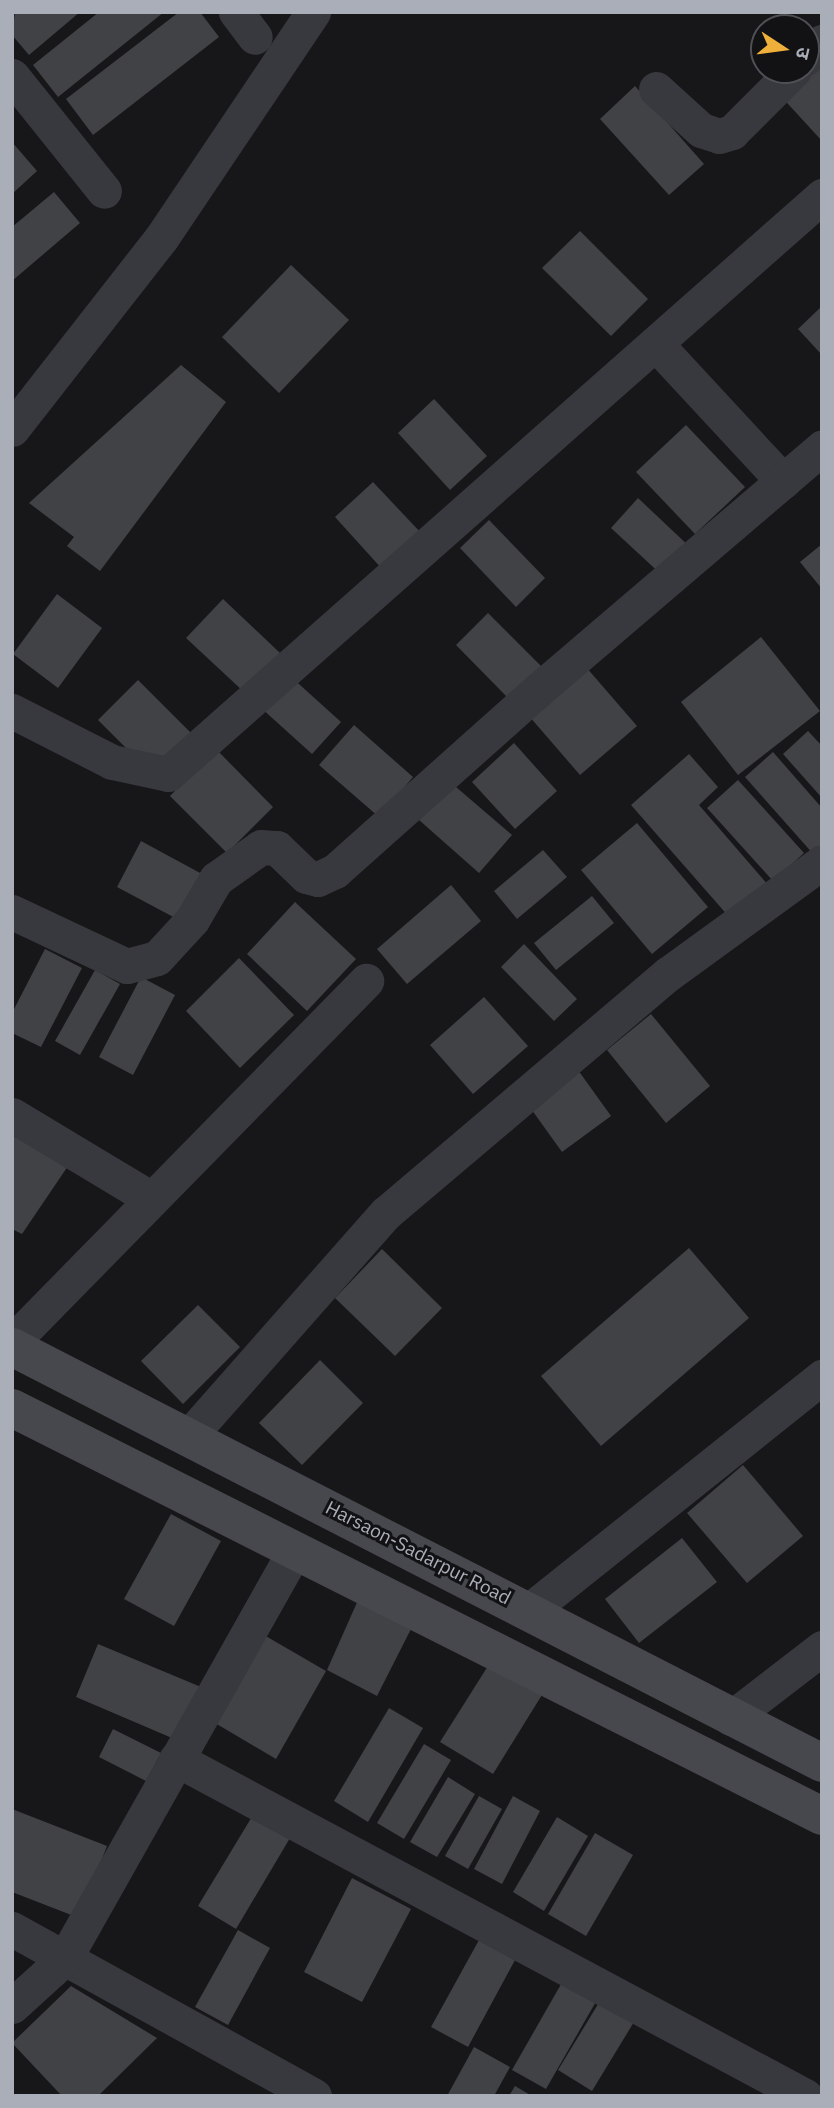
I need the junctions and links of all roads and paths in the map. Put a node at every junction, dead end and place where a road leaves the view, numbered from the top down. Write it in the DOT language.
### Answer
graph roads {
  1 [pos="313,12"];
  2 [pos="12,76"];
  3 [pos="780,84"];
  4 [pos="656,89"];
  5 [pos="104,191"];
  6 [pos="822,196"];
  7 [pos="656,344"];
  8 [pos="13,425"];
  9 [pos="822,448"];
  10 [pos="783,481"];
  11 [pos="12,711"];
  12 [pos="822,862"];
  13 [pos="12,912"];
  14 [pos="366,981"];
  15 [pos="12,1115"];
  16 [pos="150,1198"];
  17 [pos="12,1342"];
  18 [pos="12,1347"];
  19 [pos="822,1377"];
  20 [pos="12,1408"];
  21 [pos="190,1435"];
  22 [pos="294,1551"];
  23 [pos="530,1611"];
  24 [pos="822,1648"];
  25 [pos="731,1718"];
  26 [pos="176,1759"];
  27 [pos="822,1763"];
  28 [pos="822,1816"];
  29 [pos="12,1929"];
  30 [pos="65,1958"];
  31 [pos="12,2006"];
  32 [pos="314,2096"];
  33 [pos="805,2096"];
  1 -- 8 [label="street"];
  2 -- 5 [label="street"];
  3 -- 4 [label="street"];
  6 -- 7 [label="street"];
  7 -- 10 [label="street"];
  7 -- 11 [label="street"];
  9 -- 10 [label="street"];
  10 -- 13 [label="street"];
  12 -- 21 [label="street"];
  14 -- 16 [label="street"];
  15 -- 16 [label="street"];
  16 -- 17 [label="street"];
  18 -- 21 [label="street, Harsaon-Sadarpur Road"];
  19 -- 23 [label="street"];
  20 -- 22 [label="street"];
  21 -- 23 [label="street, Harsaon-Sadarpur Road"];
  22 -- 26 [label="street"];
  22 -- 28 [label="street"];
  23 -- 25 [label="street, Harsaon-Sadarpur Road"];
  24 -- 25 [label="street"];
  25 -- 27 [label="street, Harsaon-Sadarpur Road"];
  26 -- 30 [label="street"];
  26 -- 33 [label="street"];
  29 -- 30 [label="street"];
  30 -- 31 [label="street"];
  30 -- 32 [label="street"];
}
